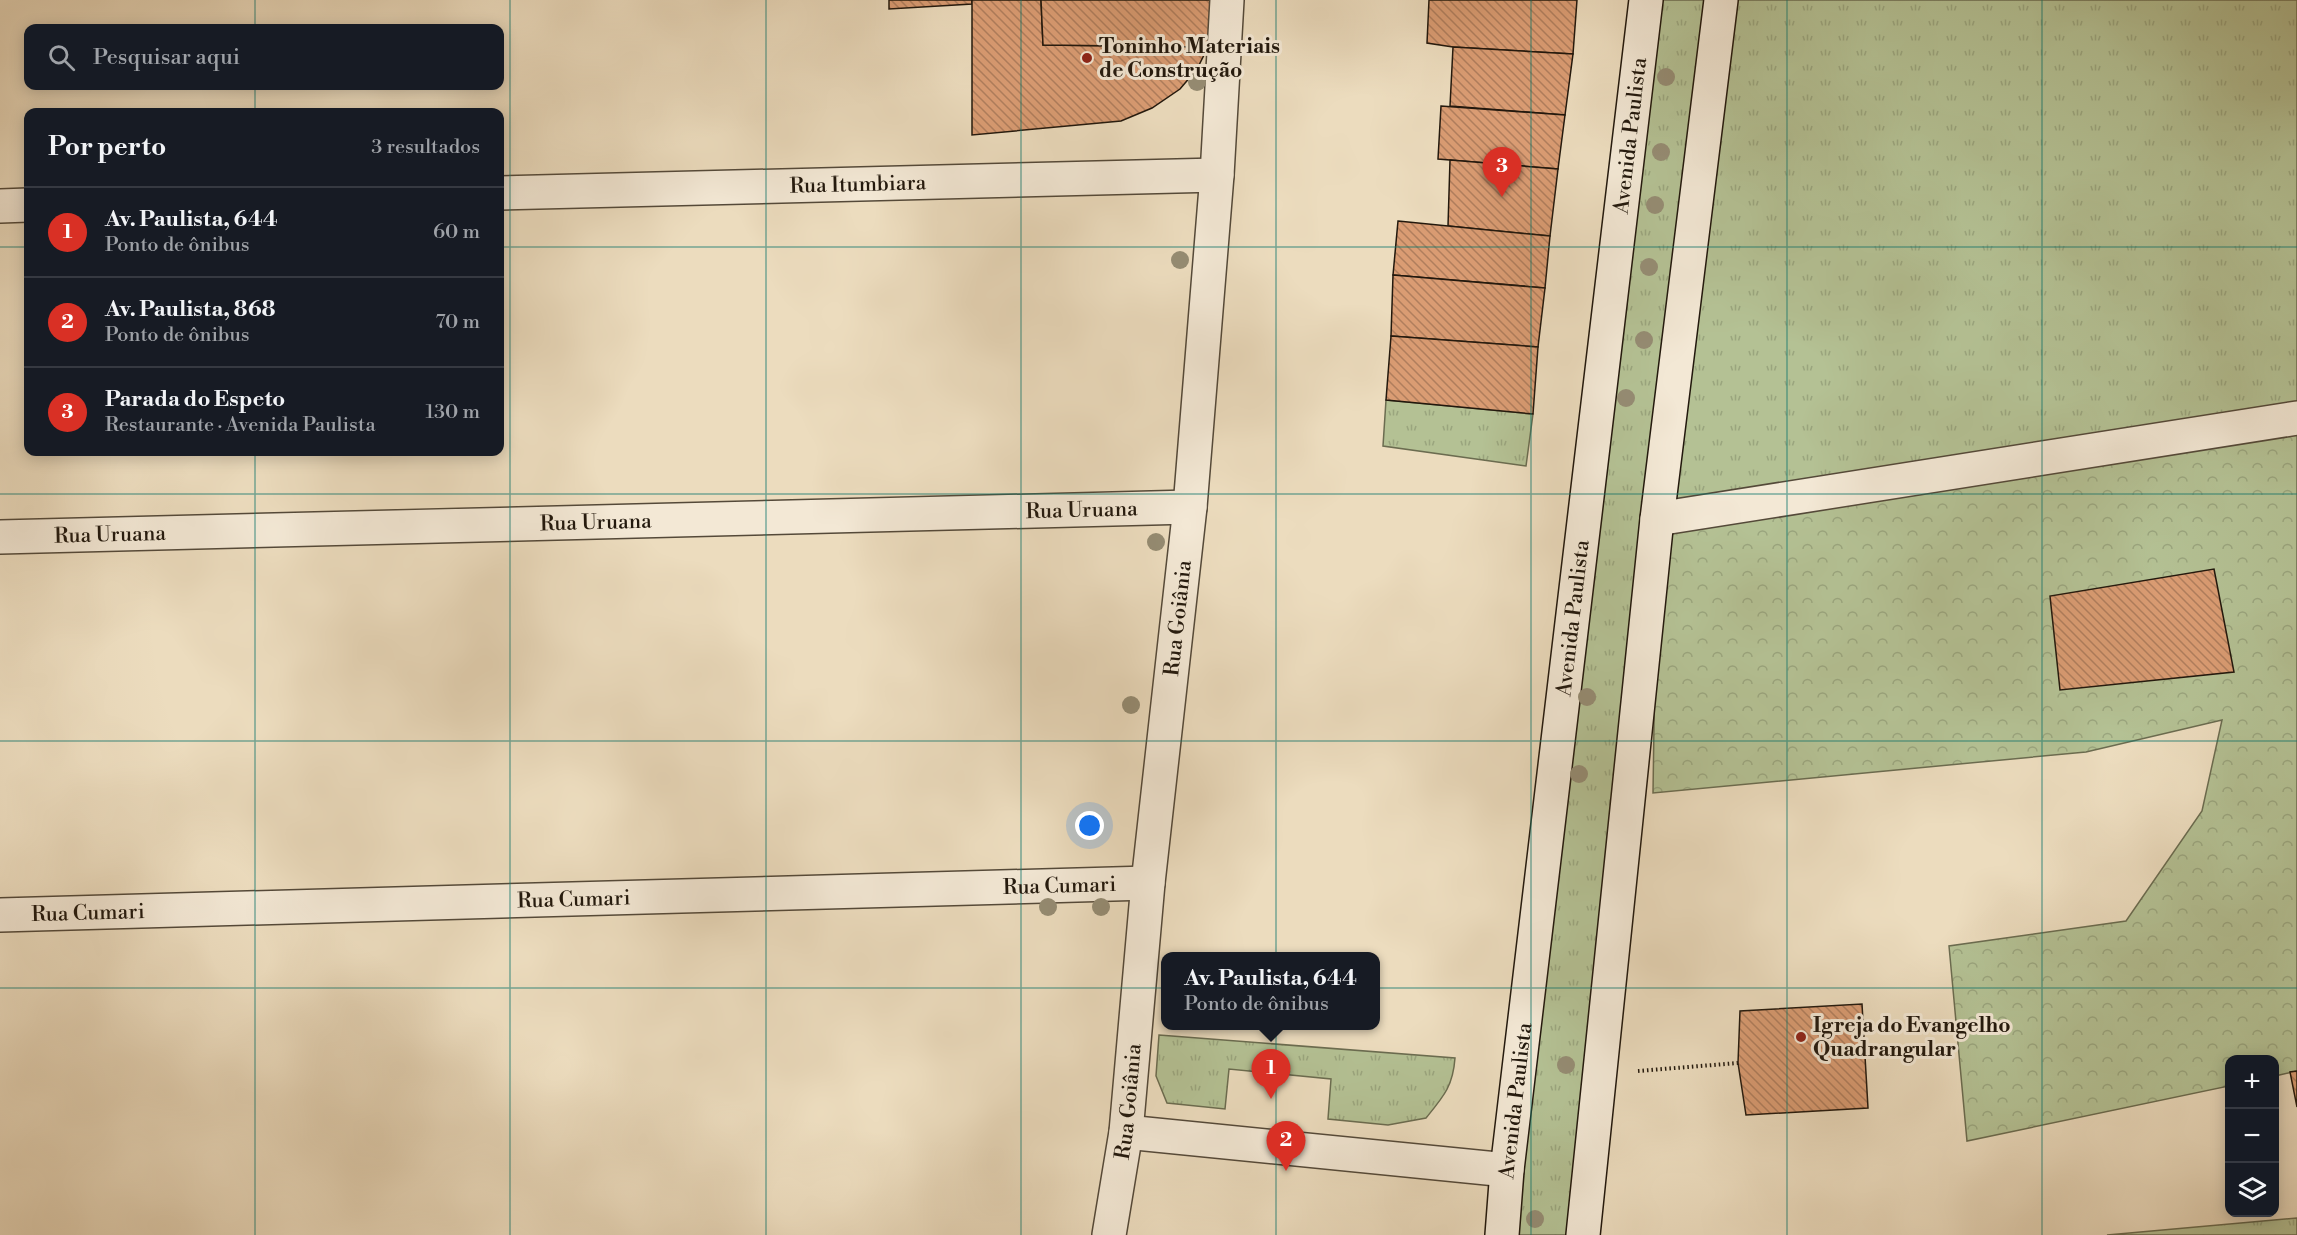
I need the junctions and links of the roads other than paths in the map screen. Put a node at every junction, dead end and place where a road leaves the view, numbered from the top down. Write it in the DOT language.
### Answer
graph roads {
  1 [pos="1227,0"];
  2 [pos="1646,0"];
  3 [pos="1721,0"];
  4 [pos="1217,175"];
  5 [pos="504,193"];
  6 [pos="24,205"];
  7 [pos="0,206"];
  8 [pos="2297,418"];
  9 [pos="1190,507"];
  10 [pos="1657,519"];
  11 [pos="0,537"];
  12 [pos="1148,883"];
  13 [pos="0,915"];
  14 [pos="1126,1132"];
  15 [pos="1507,1170"];
  16 [pos="1108,1235"];
  17 [pos="1502,1235"];
  18 [pos="1583,1235"];
  1 -- 4 [label="street, Rua Goiânia"];
  2 -- 15 [label="street, Avenida Paulista"];
  3 -- 10 [label="street"];
  4 -- 5 [label="street, Rua Itumbiara"];
  4 -- 9 [label="street, Rua Goiânia"];
  6 -- 7 [label="street"];
  8 -- 10 [label="street"];
  9 -- 11 [label="street, Rua Uruana"];
  9 -- 12 [label="street, Rua Goiânia"];
  10 -- 18 [label="street"];
  12 -- 13 [label="street, Rua Cumari"];
  12 -- 14 [label="street, Rua Goiânia"];
  14 -- 15 [label="street"];
  14 -- 16 [label="street, Rua Goiânia"];
  15 -- 17 [label="street, Avenida Paulista"];
}
